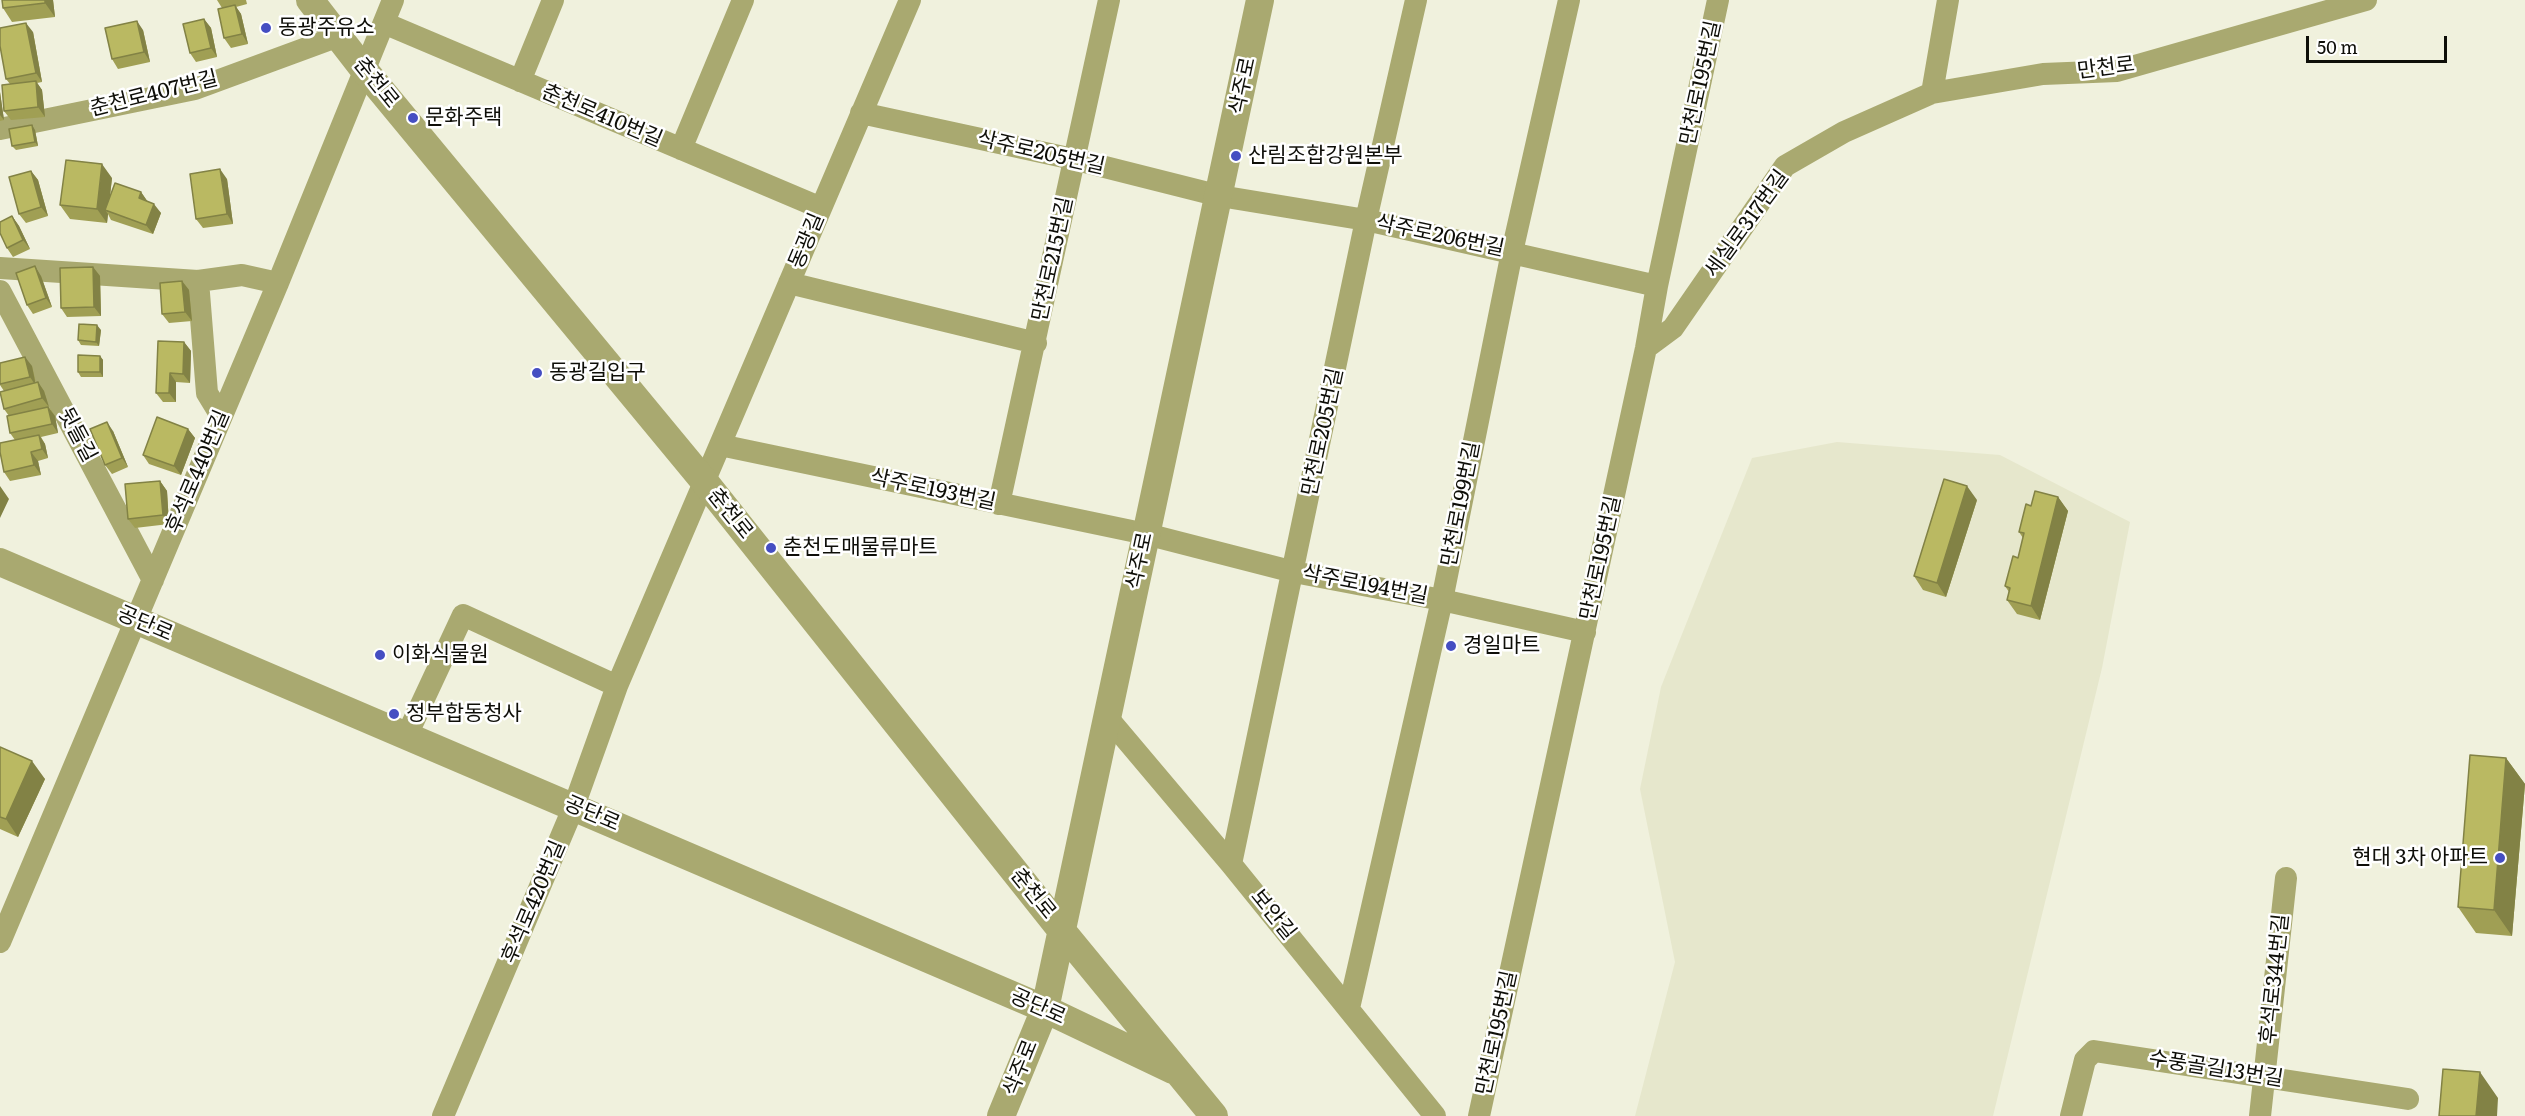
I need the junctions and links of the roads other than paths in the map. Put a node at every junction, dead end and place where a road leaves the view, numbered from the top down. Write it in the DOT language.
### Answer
graph roads {
  1 [pos="310,0"];
  2 [pos="393,0"];
  3 [pos="554,0"];
  4 [pos="743,0"];
  5 [pos="910,0"];
  6 [pos="1109,0"];
  7 [pos="1260,0"];
  8 [pos="1416,0"];
  9 [pos="1569,0"];
  10 [pos="1718,0"];
  11 [pos="1948,0"];
  12 [pos="2366,0"];
  13 [pos="384,23"];
  14 [pos="339,36"];
  15 [pos="365,71"];
  16 [pos="520,81"];
  17 [pos="1932,93"];
  18 [pos="861,113"];
  19 [pos="0,129"];
  20 [pos="681,149"];
  21 [pos="1073,159"];
  22 [pos="1220,195"];
  23 [pos="821,208"];
  24 [pos="1366,220"];
  25 [pos="1512,252"];
  26 [pos="0,268"];
  27 [pos="198,281"];
  28 [pos="789,283"];
  29 [pos="278,284"];
  30 [pos="1657,286"];
  31 [pos="0,291"];
  32 [pos="1036,343"];
  33 [pos="1646,348"];
  34 [pos="221,416"];
  35 [pos="720,445"];
  36 [pos="704,481"];
  37 [pos="999,504"];
  38 [pos="1146,534"];
  39 [pos="0,562"];
  40 [pos="1294,572"];
  41 [pos="153,580"];
  42 [pos="1442,600"];
  43 [pos="137,621"];
  44 [pos="1585,632"];
  45 [pos="617,686"];
  46 [pos="1107,717"];
  47 [pos="407,735"];
  48 [pos="574,806"];
  49 [pos="1231,864"];
  50 [pos="2286,878"];
  51 [pos="1062,931"];
  52 [pos="0,942"];
  53 [pos="1349,1008"];
  54 [pos="1045,1009"];
  55 [pos="1180,1074"];
  56 [pos="2264,1076"];
  57 [pos="2408,1099"];
  58 [pos="443,1116"];
  59 [pos="1001,1116"];
  60 [pos="1214,1116"];
  61 [pos="1435,1116"];
  62 [pos="1479,1116"];
  63 [pos="2071,1116"];
  64 [pos="2260,1116"];
  1 -- 14 [label="street, 춘천로"];
  2 -- 13 [label="street, 후석로440번길"];
  3 -- 16 [label="street"];
  4 -- 20 [label="street"];
  5 -- 18 [label="street, 동광길"];
  6 -- 21 [label="street, 만천로215번길"];
  7 -- 22 [label="street, 삭주로"];
  8 -- 24 [label="street, 만천로205번길"];
  9 -- 25 [label="street, 만천로199번길"];
  10 -- 30 [label="street, 만천로195번길"];
  11 -- 17 [label="street"];
  12 -- 17 [label="street, 만천로"];
  13 -- 15 [label="street, 후석로440번길"];
  13 -- 16 [label="street, 춘천로410번길"];
  14 -- 15 [label="street, 춘천로"];
  14 -- 19 [label="street, 춘천로407번길"];
  15 -- 29 [label="street, 후석로440번길"];
  15 -- 36 [label="street, 춘천로"];
  16 -- 20 [label="street, 춘천로410번길"];
  17 -- 33 [label="street, 세실로317번길"];
  18 -- 21 [label="street, 삭주로205번길"];
  18 -- 23 [label="street, 동광길"];
  20 -- 23 [label="street, 춘천로410번길"];
  21 -- 22 [label="street, 삭주로205번길"];
  21 -- 32 [label="street, 만천로215번길"];
  22 -- 24 [label="street, 삭주로206번길"];
  22 -- 38 [label="street, 삭주로"];
  23 -- 28 [label="street, 동광길"];
  24 -- 25 [label="street, 삭주로206번길"];
  24 -- 40 [label="street, 만천로205번길"];
  25 -- 30 [label="street, 삭주로206번길"];
  25 -- 42 [label="street, 만천로199번길"];
  26 -- 27 [label="street"];
  27 -- 29 [label="street"];
  27 -- 34 [label="street"];
  28 -- 32 [label="street, 만천로215번길"];
  28 -- 35 [label="street, 동광길"];
  29 -- 34 [label="street, 후석로440번길"];
  30 -- 33 [label="street, 만천로195번길"];
  31 -- 41 [label="street, 뒷들길"];
  32 -- 37 [label="street, 만천로215번길"];
  33 -- 44 [label="street, 만천로195번길"];
  34 -- 41 [label="street, 후석로440번길"];
  35 -- 36 [label="street, 동광길"];
  35 -- 37 [label="street, 삭주로193번길"];
  36 -- 45 [label="street, 후석로420번길"];
  36 -- 51 [label="street, 춘천로"];
  37 -- 38 [label="street, 삭주로193번길"];
  38 -- 40 [label="street, 삭주로194번길"];
  38 -- 46 [label="street, 삭주로"];
  39 -- 43 [label="street, 공단로"];
  40 -- 42 [label="street, 삭주로194번길"];
  40 -- 49 [label="street, 만천로205번길"];
  41 -- 43 [label="street, 후석로440번길"];
  42 -- 44 [label="street, 삭주로194번길"];
  42 -- 53 [label="street, 만천로199번길"];
  43 -- 47 [label="street, 공단로"];
  43 -- 52 [label="street, 후석로440번길"];
  44 -- 62 [label="street, 만천로195번길"];
  45 -- 47 [label="street"];
  45 -- 48 [label="street, 후석로420번길"];
  46 -- 49 [label="street, 보안길"];
  46 -- 51 [label="street, 삭주로"];
  47 -- 48 [label="street, 공단로"];
  48 -- 54 [label="street, 공단로"];
  48 -- 58 [label="street, 후석로420번길"];
  49 -- 53 [label="street, 보안길"];
  50 -- 56 [label="street, 후석로344번길"];
  51 -- 54 [label="street, 삭주로"];
  51 -- 55 [label="street, 춘천로"];
  53 -- 61 [label="street, 보안길"];
  54 -- 55 [label="street, 공단로"];
  54 -- 59 [label="street, 삭주로"];
  55 -- 60 [label="street, 춘천로"];
  56 -- 57 [label="street, 수풍골길13번길"];
  56 -- 63 [label="street, 수풍골길13번길"];
  56 -- 64 [label="street, 후석로344번길"];
}
